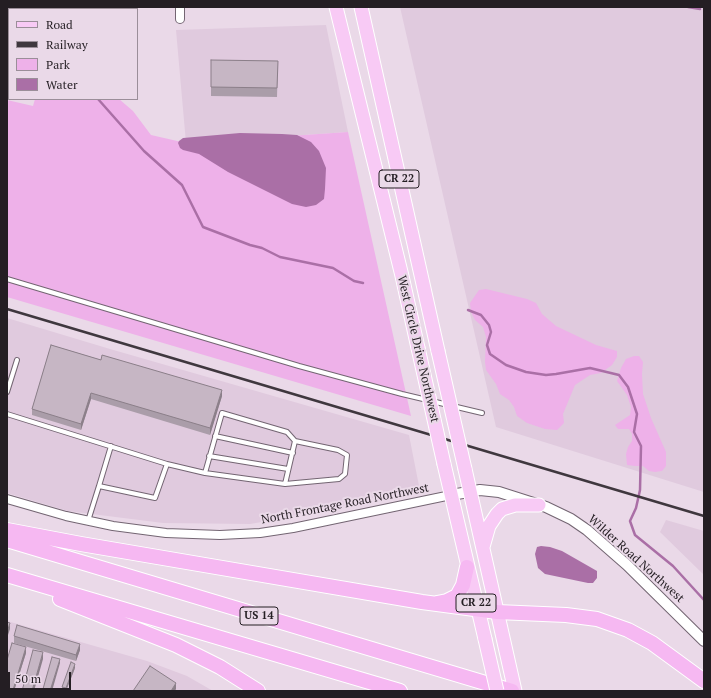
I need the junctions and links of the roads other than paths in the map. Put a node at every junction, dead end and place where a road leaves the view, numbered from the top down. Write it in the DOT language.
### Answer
graph roads {
  1 [pos="180,7"];
  2 [pos="336,7"];
  3 [pos="361,7"];
  4 [pos="180,19"];
  5 [pos="7,279"];
  6 [pos="17,360"];
  7 [pos="7,392"];
  8 [pos="482,413"];
  9 [pos="7,414"];
  10 [pos="215,436"];
  11 [pos="296,441"];
  12 [pos="111,446"];
  13 [pos="292,452"];
  14 [pos="208,456"];
  15 [pos="167,464"];
  16 [pos="288,469"];
  17 [pos="205,473"];
  18 [pos="285,484"];
  19 [pos="99,486"];
  20 [pos="470,491"];
  21 [pos="451,495"];
  22 [pos="7,499"];
  23 [pos="539,504"];
  24 [pos="88,522"];
  25 [pos="7,530"];
  26 [pos="7,540"];
  27 [pos="482,548"];
  28 [pos="467,567"];
  29 [pos="7,574"];
  30 [pos="7,579"];
  31 [pos="430,604"];
  32 [pos="478,610"];
  33 [pos="496,612"];
  34 [pos="704,641"];
  35 [pos="704,681"];
  36 [pos="258,691"];
  37 [pos="400,691"];
  38 [pos="497,691"];
  39 [pos="513,691"];
  1 -- 4 [label="street"];
  2 -- 21 [label="main road, West Circle Drive Northwest / CR 22, bridge"];
  3 -- 20 [label="main road, West Circle Drive Northwest / CR 22, bridge"];
  5 -- 8 [label="lane"];
  6 -- 7 [label="lane"];
  9 -- 12 [label="lane"];
  10 -- 11 [label="lane"];
  10 -- 13 [label="lane"];
  10 -- 14 [label="lane"];
  11 -- 13 [label="lane"];
  11 -- 18 [label="lane"];
  12 -- 15 [label="lane"];
  12 -- 19 [label="lane"];
  13 -- 16 [label="lane"];
  14 -- 16 [label="lane"];
  14 -- 17 [label="lane"];
  15 -- 17 [label="lane"];
  15 -- 19 [label="lane"];
  16 -- 18 [label="lane"];
  17 -- 18 [label="lane"];
  19 -- 24 [label="lane"];
  20 -- 21 [label="street, Wilder Road Northwest"];
  20 -- 23 [label="street, Wilder Road Northwest"];
  20 -- 27 [label="main road, West Circle Drive Northwest / CR 22"];
  21 -- 24 [label="street, North Frontage Road Northwest"];
  21 -- 28 [label="main road, West Circle Drive Northwest / CR 22"];
  22 -- 24 [label="street, North Frontage Road Northwest"];
  23 -- 27 [label="main road"];
  23 -- 34 [label="street, Wilder Road Northwest"];
  25 -- 31 [label="highway"];
  26 -- 39 [label="highway, US 14"];
  27 -- 33 [label="main road, West Circle Drive Northwest / CR 22"];
  28 -- 31 [label="highway"];
  28 -- 32 [label="main road, West Circle Drive Northwest / CR 22"];
  29 -- 37 [label="highway"];
  30 -- 36 [label="highway"];
  31 -- 32 [label="highway"];
  32 -- 33 [label="highway"];
  32 -- 38 [label="main road, West Circle Drive Northwest / CR 22, bridge"];
  33 -- 35 [label="highway"];
  33 -- 39 [label="main road, West Circle Drive Northwest / CR 22"];
}
